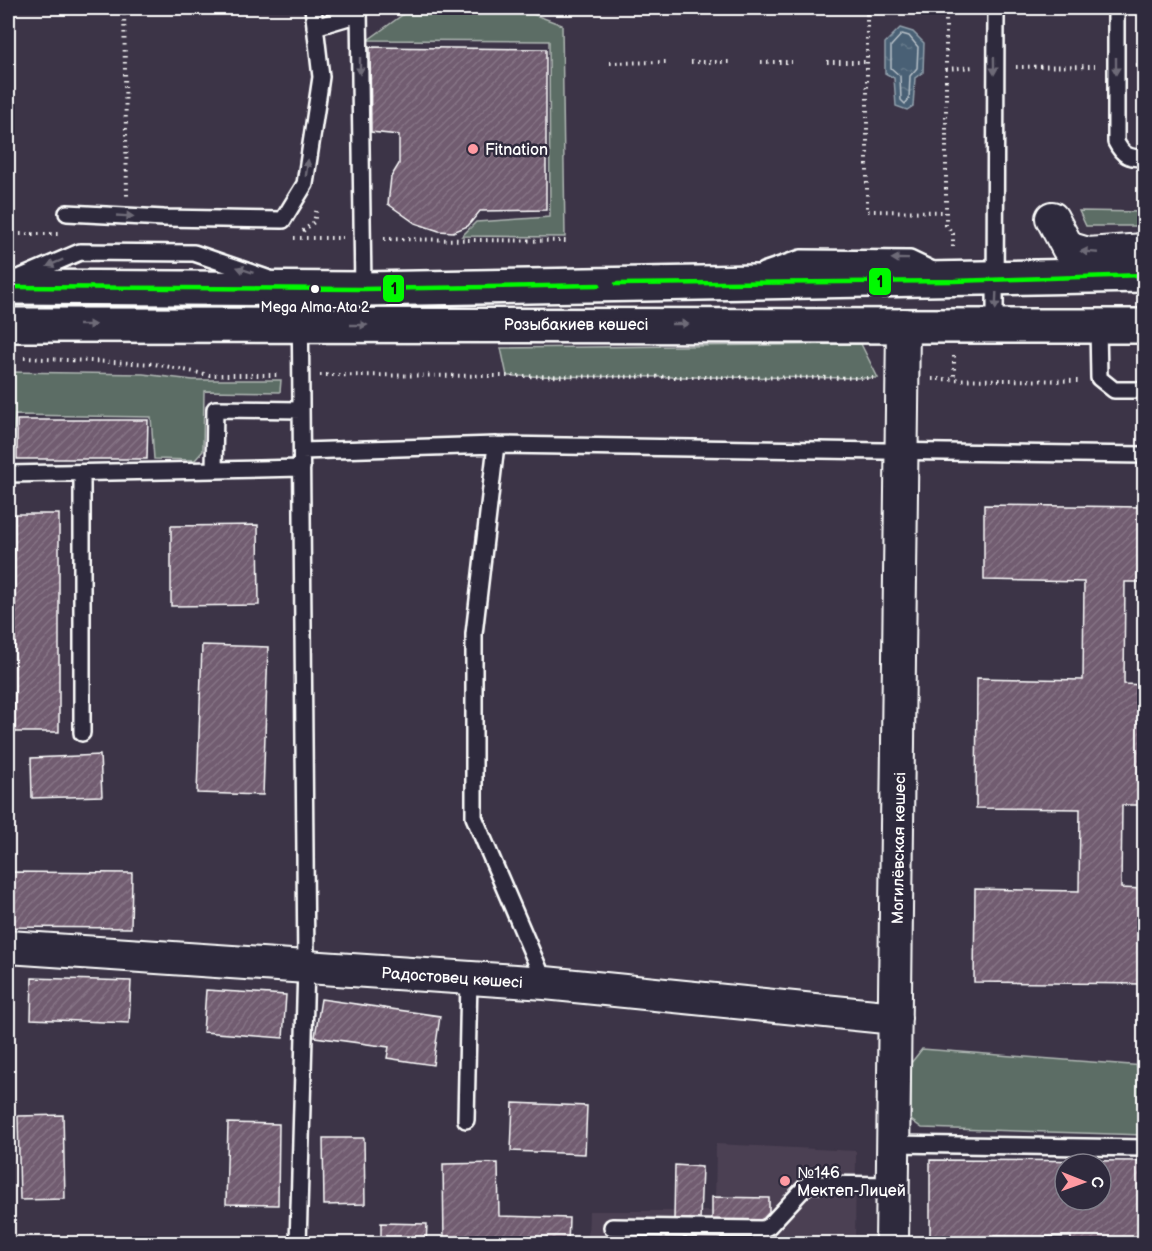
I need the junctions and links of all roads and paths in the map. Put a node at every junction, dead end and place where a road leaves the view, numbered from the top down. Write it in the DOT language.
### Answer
graph roads {
  1 [pos="124,8"];
  2 [pos="313,8"];
  3 [pos="867,8"];
  4 [pos="946,8"];
  5 [pos="996,8"];
  6 [pos="1116,8"];
  7 [pos="359,11"];
  8 [pos="315,27"];
  9 [pos="666,62"];
  10 [pos="691,62"];
  11 [pos="731,62"];
  12 [pos="761,62"];
  13 [pos="792,62"];
  14 [pos="827,62"];
  15 [pos="867,62"];
  16 [pos="610,63"];
  17 [pos="1116,65"];
  18 [pos="1144,65"];
  19 [pos="994,67"];
  20 [pos="946,69"];
  21 [pos="1144,158"];
  22 [pos="946,212"];
  23 [pos="67,213"];
  24 [pos="127,216"];
  25 [pos="1052,218"];
  26 [pos="293,238"];
  27 [pos="361,238"];
  28 [pos="566,241"];
  29 [pos="1144,250"];
  30 [pos="954,267"];
  31 [pos="1144,275"];
  32 [pos="997,279"];
  33 [pos="8,282"];
  34 [pos="8,287"];
  35 [pos="300,289"];
  36 [pos="363,289"];
  37 [pos="995,324"];
  38 [pos="8,325"];
  39 [pos="300,325"];
  40 [pos="903,325"];
  41 [pos="1098,326"];
  42 [pos="1144,326"];
  43 [pos="954,349"];
  44 [pos="19,357"];
  45 [pos="301,374"];
  46 [pos="903,378"];
  47 [pos="954,379"];
  48 [pos="1081,381"];
  49 [pos="1144,390"];
  50 [pos="301,410"];
  51 [pos="496,445"];
  52 [pos="302,451"];
  53 [pos="902,453"];
  54 [pos="1144,455"];
  55 [pos="302,468"];
  56 [pos="214,470"];
  57 [pos="82,473"];
  58 [pos="8,474"];
  59 [pos="82,733"];
  60 [pos="8,947"];
  61 [pos="306,967"];
  62 [pos="469,978"];
  63 [pos="545,983"];
  64 [pos="895,1018"];
  65 [pos="466,1120"];
  66 [pos="894,1144"];
  67 [pos="1144,1148"];
  68 [pos="893,1185"];
  69 [pos="612,1227"];
  70 [pos="298,1244"];
  71 [pos="892,1244"];
  1 -- 24 [label="path"];
  2 -- 8 [label="lane"];
  3 -- 15 [label="path"];
  4 -- 20 [label="path"];
  5 -- 19 [label="lane, one-way"];
  6 -- 17 [label="lane"];
  7 -- 8 [label="lane"];
  7 -- 27 [label="lane, one-way"];
  24 -- 8 [label="lane, one-way"];
  9 -- 16 [label="path"];
  10 -- 11 [label="path"];
  12 -- 13 [label="path"];
  14 -- 15 [label="path"];
  15 -- 22 [label="path"];
  17 -- 18 [label="path"];
  17 -- 19 [label="path"];
  17 -- 21 [label="lane, one-way"];
  19 -- 20 [label="path"];
  19 -- 32 [label="lane"];
  20 -- 22 [label="path"];
  22 -- 30 [label="path"];
  23 -- 24 [label="lane, one-way"];
  29 -- 25 [label="street, one-way"];
  26 -- 27 [label="path"];
  27 -- 28 [label="path"];
  27 -- 36 [label="lane"];
  30 -- 32 [label="main road"];
  30 -- 36 [label="main road, one-way"];
  31 -- 32 [label="main road"];
  32 -- 37 [label="lane, one-way"];
  35 -- 33 [label="lane, one-way"];
  34 -- 35 [label="main road"];
  35 -- 36 [label="main road"];
  35 -- 39 [label="lane"];
  37 -- 40 [label="main road, Розыбакиев көшесі"];
  37 -- 41 [label="main road, Розыбакиев көшесі"];
  38 -- 39 [label="main road, Розыбакиев көшесі, one-way"];
  39 -- 40 [label="main road, Розыбакиев көшесі, one-way"];
  39 -- 45 [label="lane"];
  40 -- 46 [label="street, Могилёвская көшесі"];
  41 -- 42 [label="main road, Розыбакиев көшесі"];
  41 -- 49 [label="lane"];
  43 -- 47 [label="path"];
  44 -- 45 [label="path"];
  45 -- 46 [label="path"];
  45 -- 50 [label="lane"];
  46 -- 47 [label="path"];
  46 -- 53 [label="street, Могилёвская көшесі"];
  47 -- 48 [label="path"];
  50 -- 52 [label="lane"];
  50 -- 56 [label="lane"];
  51 -- 52 [label="lane"];
  51 -- 53 [label="lane"];
  51 -- 63 [label="lane"];
  52 -- 55 [label="lane"];
  53 -- 54 [label="lane"];
  53 -- 64 [label="street, Могилёвская көшесі"];
  55 -- 56 [label="lane"];
  55 -- 61 [label="lane"];
  56 -- 57 [label="lane"];
  57 -- 58 [label="lane"];
  57 -- 59 [label="lane"];
  60 -- 61 [label="street, Радостовец көшесі"];
  61 -- 62 [label="street, Радостовец көшесі"];
  61 -- 70 [label="lane"];
  62 -- 63 [label="street, Радостовец көшесі"];
  62 -- 65 [label="lane"];
  63 -- 64 [label="street, Радостовец көшесі"];
  64 -- 66 [label="street, Могилёвская көшесі"];
  66 -- 67 [label="lane"];
  66 -- 68 [label="street, Могилёвская көшесі"];
  68 -- 69 [label="lane"];
  68 -- 71 [label="street, Могилёвская көшесі"];
}
